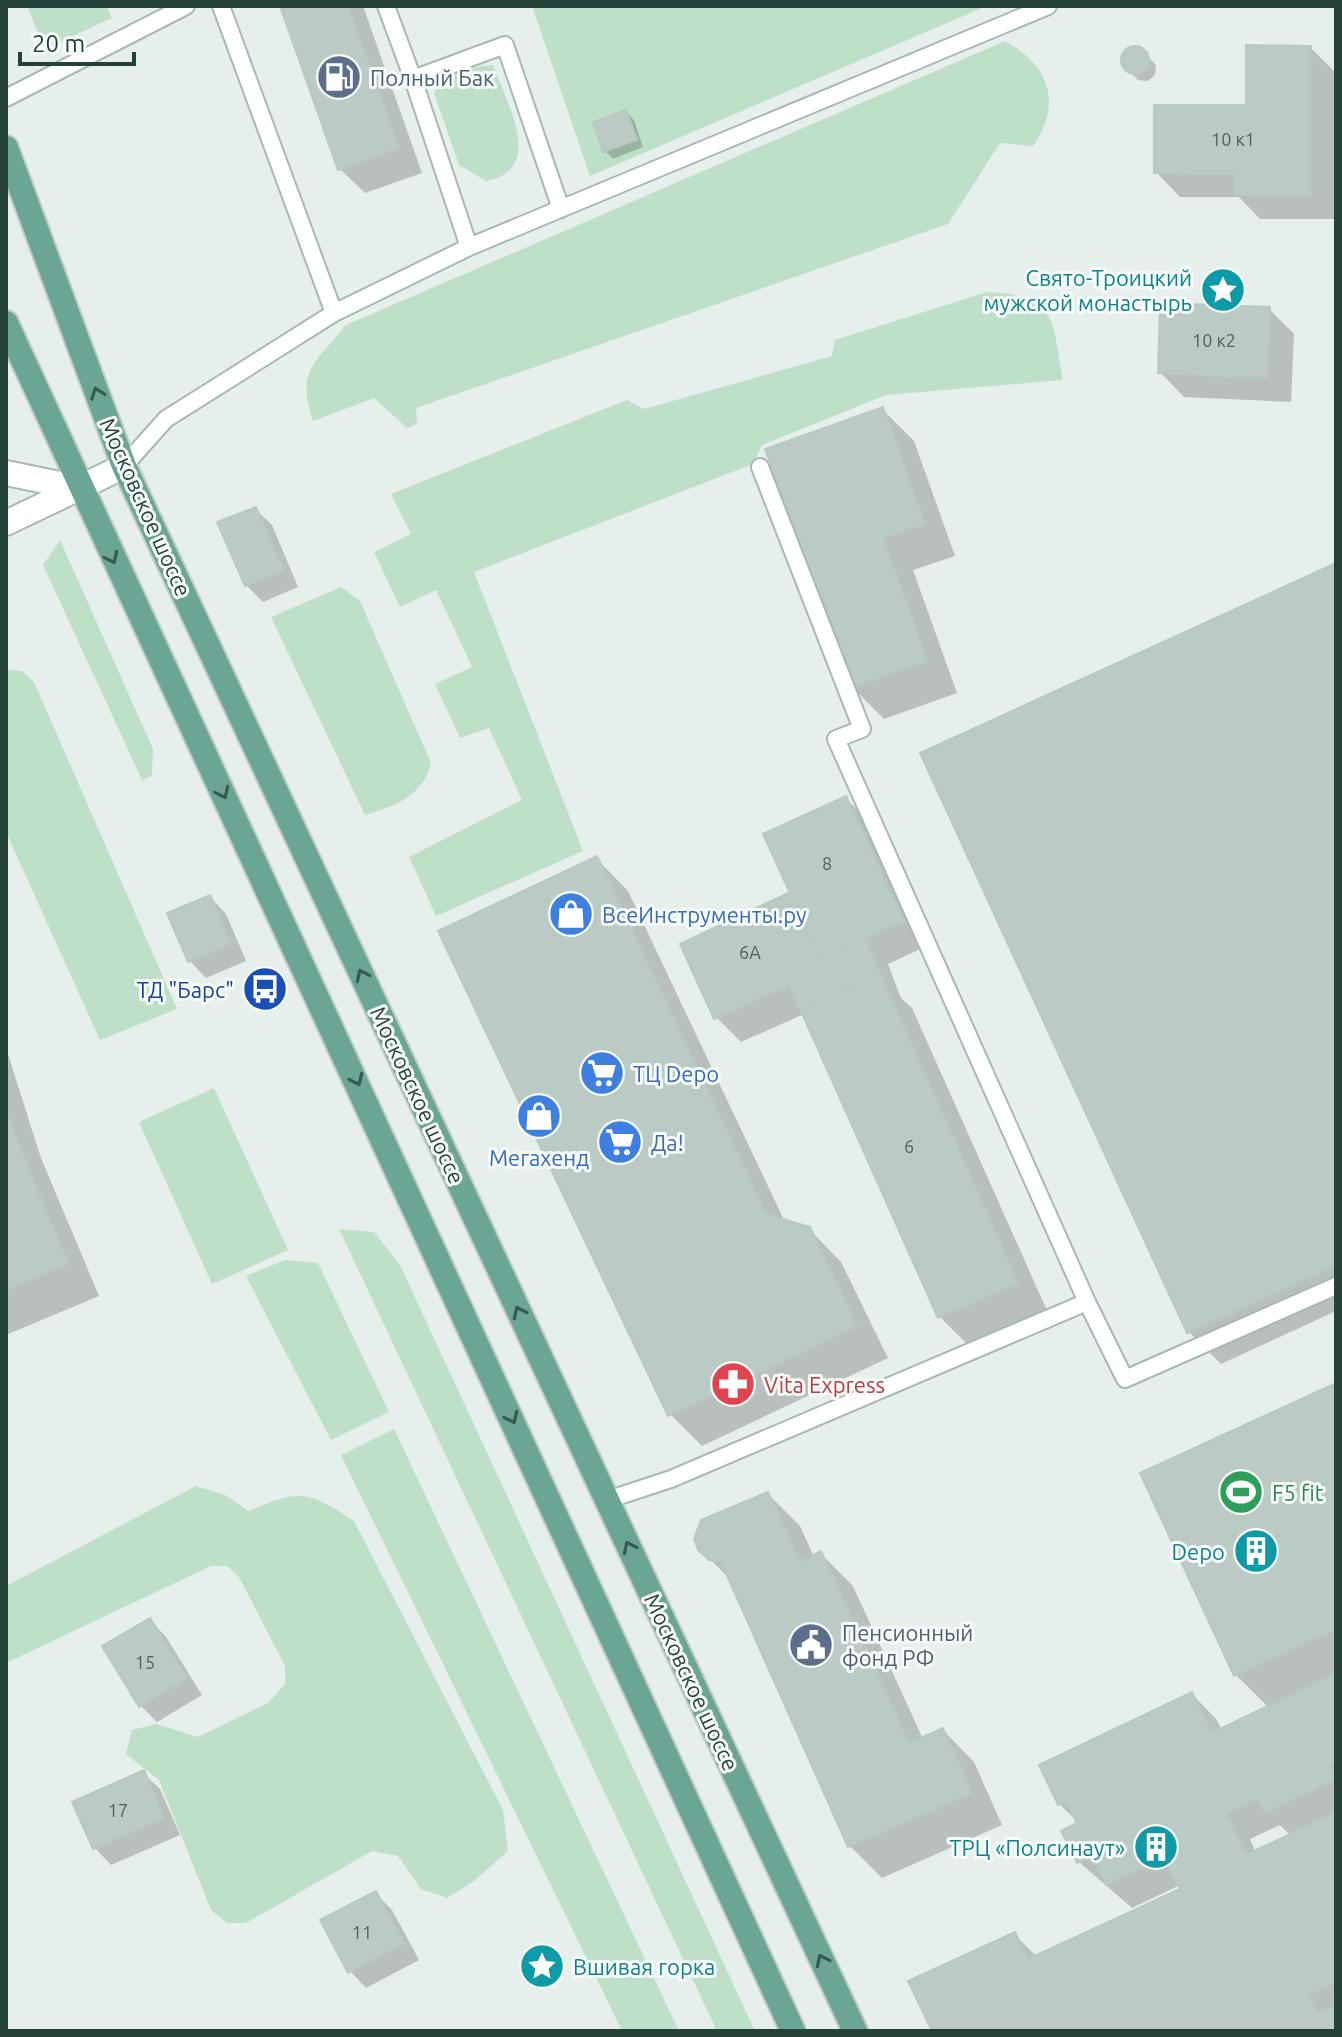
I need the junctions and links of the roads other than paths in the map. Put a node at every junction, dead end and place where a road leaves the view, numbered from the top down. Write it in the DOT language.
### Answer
graph roads {
  1 [pos="186,6"];
  2 [pos="221,6"];
  3 [pos="386,6"];
  4 [pos="1048,6"];
  5 [pos="413,79"];
  6 [pos="6,98"];
  7 [pos="6,148"];
  8 [pos="561,209"];
  9 [pos="469,247"];
  10 [pos="334,313"];
  11 [pos="6,323"];
  12 [pos="124,466"];
  13 [pos="760,467"];
  14 [pos="6,473"];
  15 [pos="79,488"];
  16 [pos="6,523"];
  17 [pos="1336,1286"];
  18 [pos="1087,1302"];
  19 [pos="607,1500"];
  20 [pos="793,2031"];
  21 [pos="855,2031"];
  1 -- 6 [label="lane"];
  2 -- 10 [label="lane"];
  3 -- 5 [label="lane"];
  4 -- 8 [label="lane"];
  5 -- 8 [label="lane"];
  5 -- 9 [label="lane"];
  12 -- 7 [label="main road, Московское шоссе, one-way"];
  8 -- 9 [label="lane"];
  9 -- 10 [label="lane"];
  10 -- 12 [label="lane"];
  11 -- 15 [label="main road"];
  12 -- 15 [label="street"];
  19 -- 12 [label="main road, Московское шоссе, one-way"];
  13 -- 18 [label="lane"];
  14 -- 15 [label="street"];
  15 -- 16 [label="street"];
  15 -- 20 [label="main road, one-way"];
  17 -- 18 [label="lane"];
  18 -- 19 [label="lane"];
  21 -- 19 [label="main road, Московское шоссе, one-way"];
}
